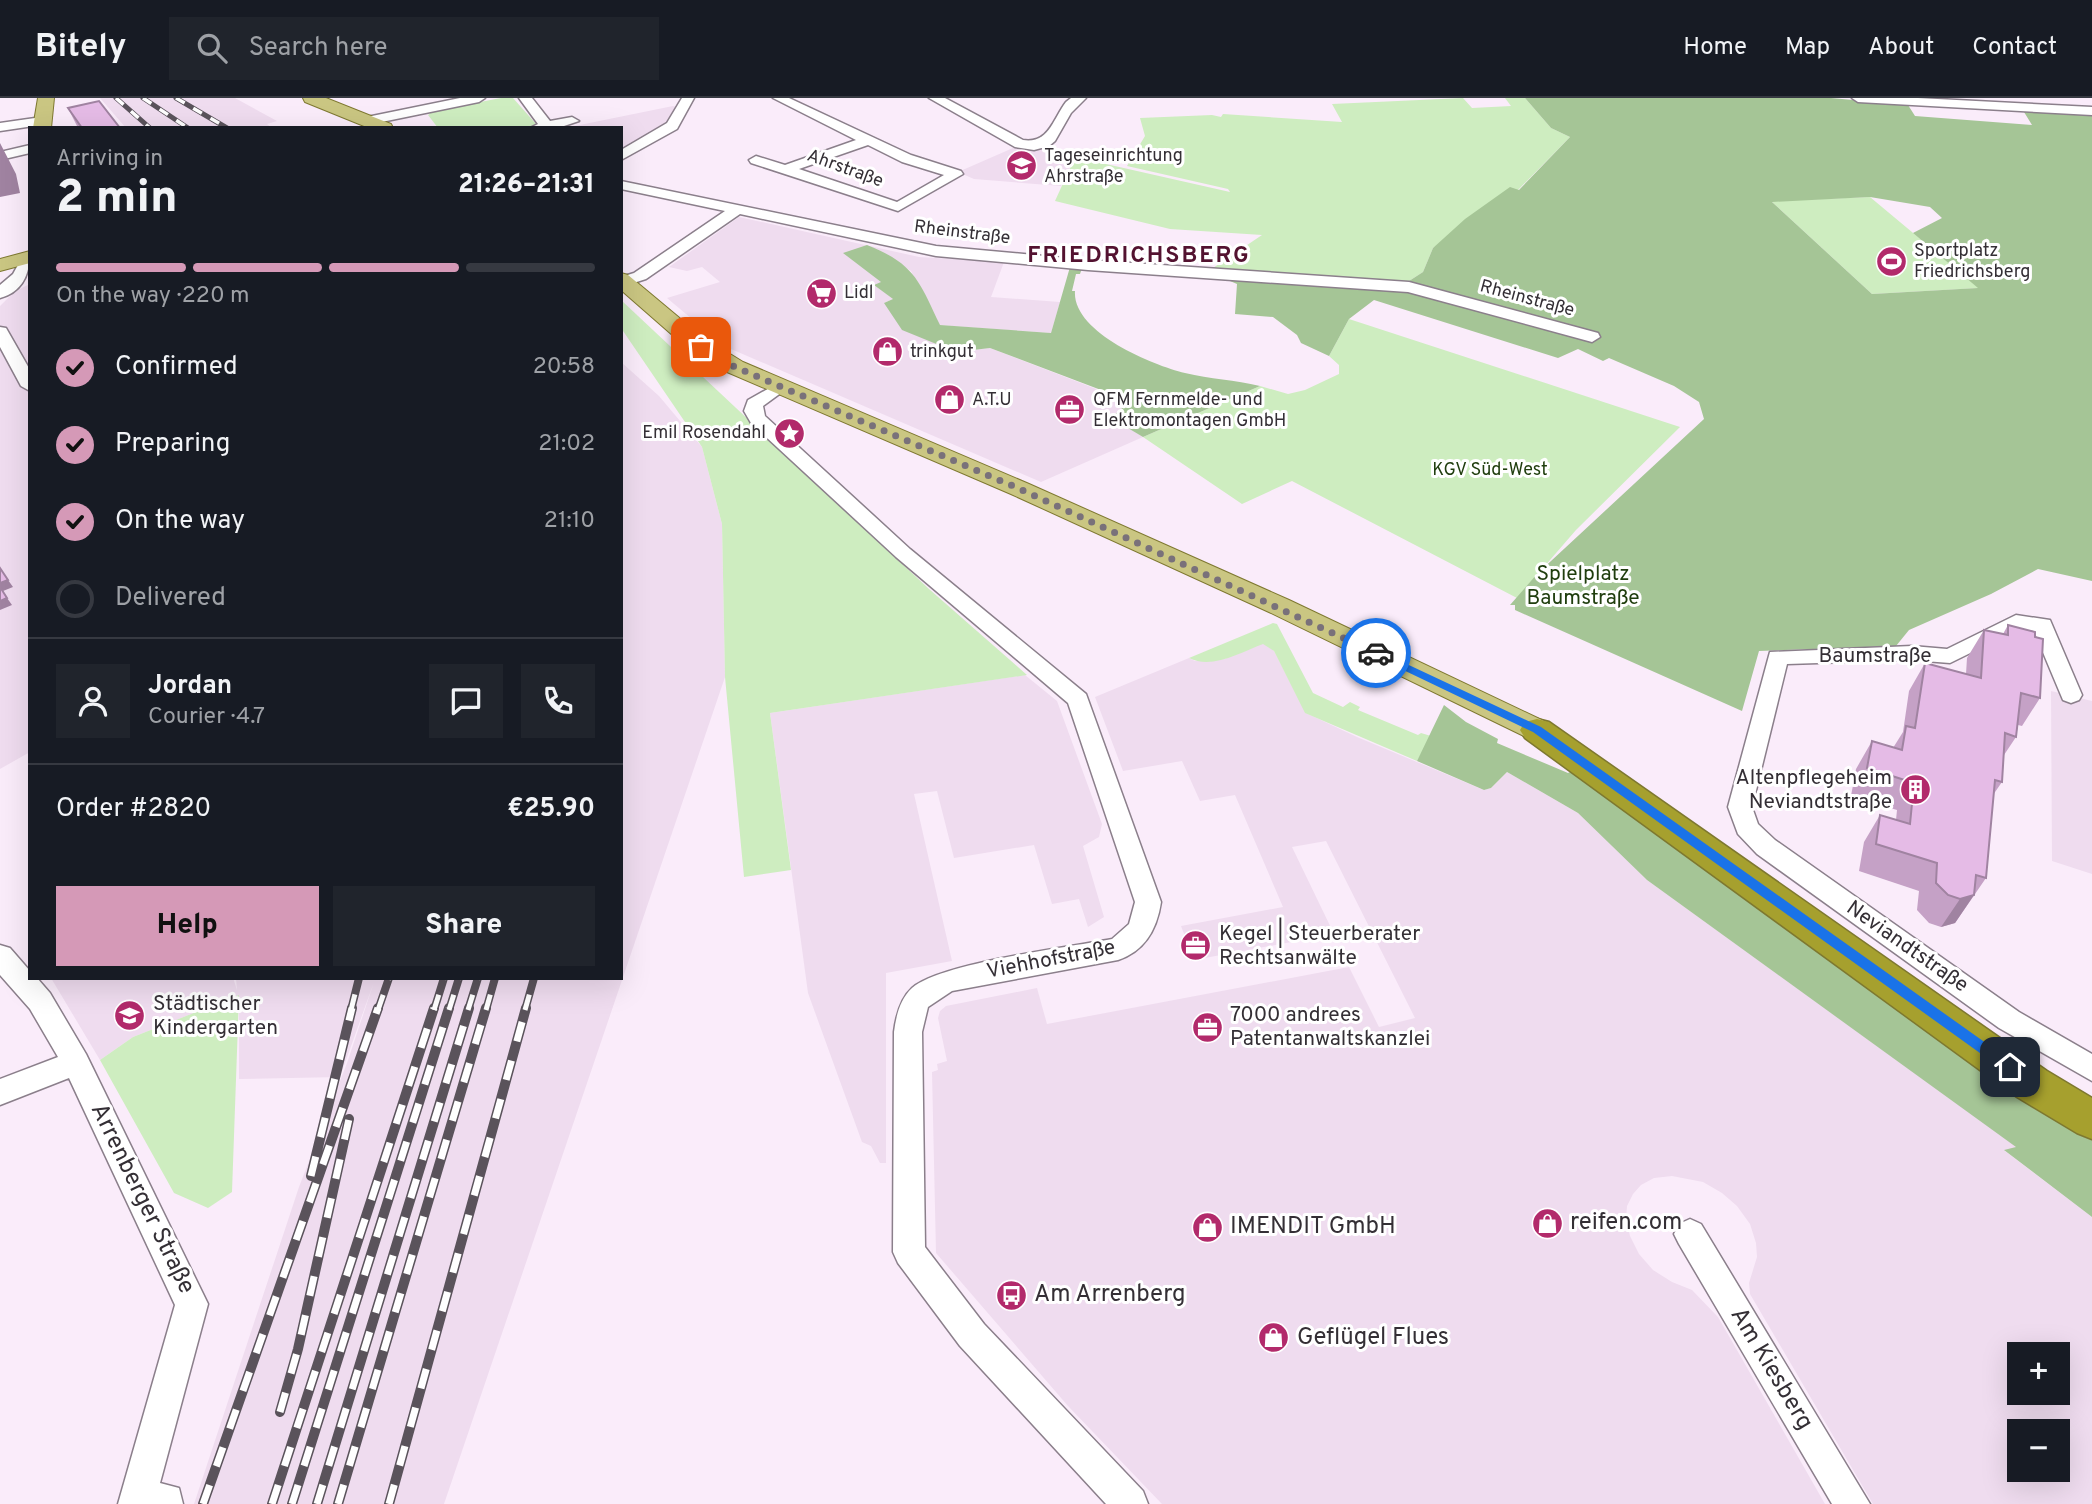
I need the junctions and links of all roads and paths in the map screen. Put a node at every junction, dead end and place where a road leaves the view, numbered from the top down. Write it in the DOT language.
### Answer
graph roads {
  1 [pos="46,98"];
  2 [pos="311,98"];
  3 [pos="404,98"];
  4 [pos="479,98"];
  5 [pos="525,98"];
  6 [pos="688,98"];
  7 [pos="779,98"];
  8 [pos="935,98"];
  9 [pos="1080,98"];
  10 [pos="1858,98"];
  11 [pos="412,111"];
  12 [pos="2092,111"];
  13 [pos="367,121"];
  14 [pos="572,121"];
  15 [pos="42,124"];
  16 [pos="380,126"];
  17 [pos="396,126"];
  18 [pos="541,126"];
  19 [pos="547,126"];
  20 [pos="0,127"];
  21 [pos="870,140"];
  22 [pos="28,149"];
  23 [pos="623,155"];
  24 [pos="0,156"];
  25 [pos="756,160"];
  26 [pos="786,169"];
  27 [pos="623,185"];
  28 [pos="736,210"];
  29 [pos="28,258"];
  30 [pos="28,261"];
  31 [pos="0,265"];
  32 [pos="623,280"];
  33 [pos="623,281"];
  34 [pos="0,293"];
  35 [pos="0,332"];
  36 [pos="1592,337"];
  37 [pos="28,382"];
  38 [pos="780,387"];
  39 [pos="2071,695"];
  40 [pos="1537,730"];
  41 [pos="1740,807"];
  42 [pos="0,956"];
  43 [pos="76,1063"];
  44 [pos="2092,1069"];
  45 [pos="0,1092"];
  46 [pos="2092,1100"];
  47 [pos="2092,1120"];
  48 [pos="1690,1234"];
  49 [pos="147,1502"];
  50 [pos="1130,1504"];
  51 [pos="1852,1504"];
  1 -- 15 [label="main road"];
  2 -- 13 [label="main road"];
  3 -- 11 [label="street"];
  4 -- 11 [label="street"];
  5 -- 18 [label="street"];
  6 -- 23 [label="street"];
  7 -- 21 [label="street, Ahrstraße"];
  8 -- 9 [label="street"];
  10 -- 12 [label="street"];
  11 -- 13 [label="street"];
  11 -- 17 [label="street"];
  13 -- 16 [label="main road"];
  14 -- 19 [label="street"];
  15 -- 20 [label="street"];
  21 -- 26 [label="street, Ahrstraße"];
  21 -- 26 [label="street, Ahrstraße"];
  22 -- 24 [label="street"];
  25 -- 26 [label="street, Ahrstraße"];
  27 -- 28 [label="street, Rheinstraße"];
  28 -- 32 [label="street"];
  28 -- 36 [label="street, Rheinstraße"];
  29 -- 31 [label="main road"];
  30 -- 34 [label="street"];
  33 -- 38 [label="main road"];
  35 -- 37 [label="street"];
  38 -- 40 [label="main road"];
  38 -- 50 [label="street, Viehhofstraße"];
  39 -- 41 [label="street, Baumstraße"];
  40 -- 46 [label="highway"];
  40 -- 47 [label="highway"];
  41 -- 44 [label="street, Neviandtstraße"];
  42 -- 43 [label="street, Arrenberger Straße"];
  43 -- 45 [label="street"];
  43 -- 49 [label="street, Arrenberger Straße"];
  48 -- 51 [label="street, Am Kiesberg"];
}
